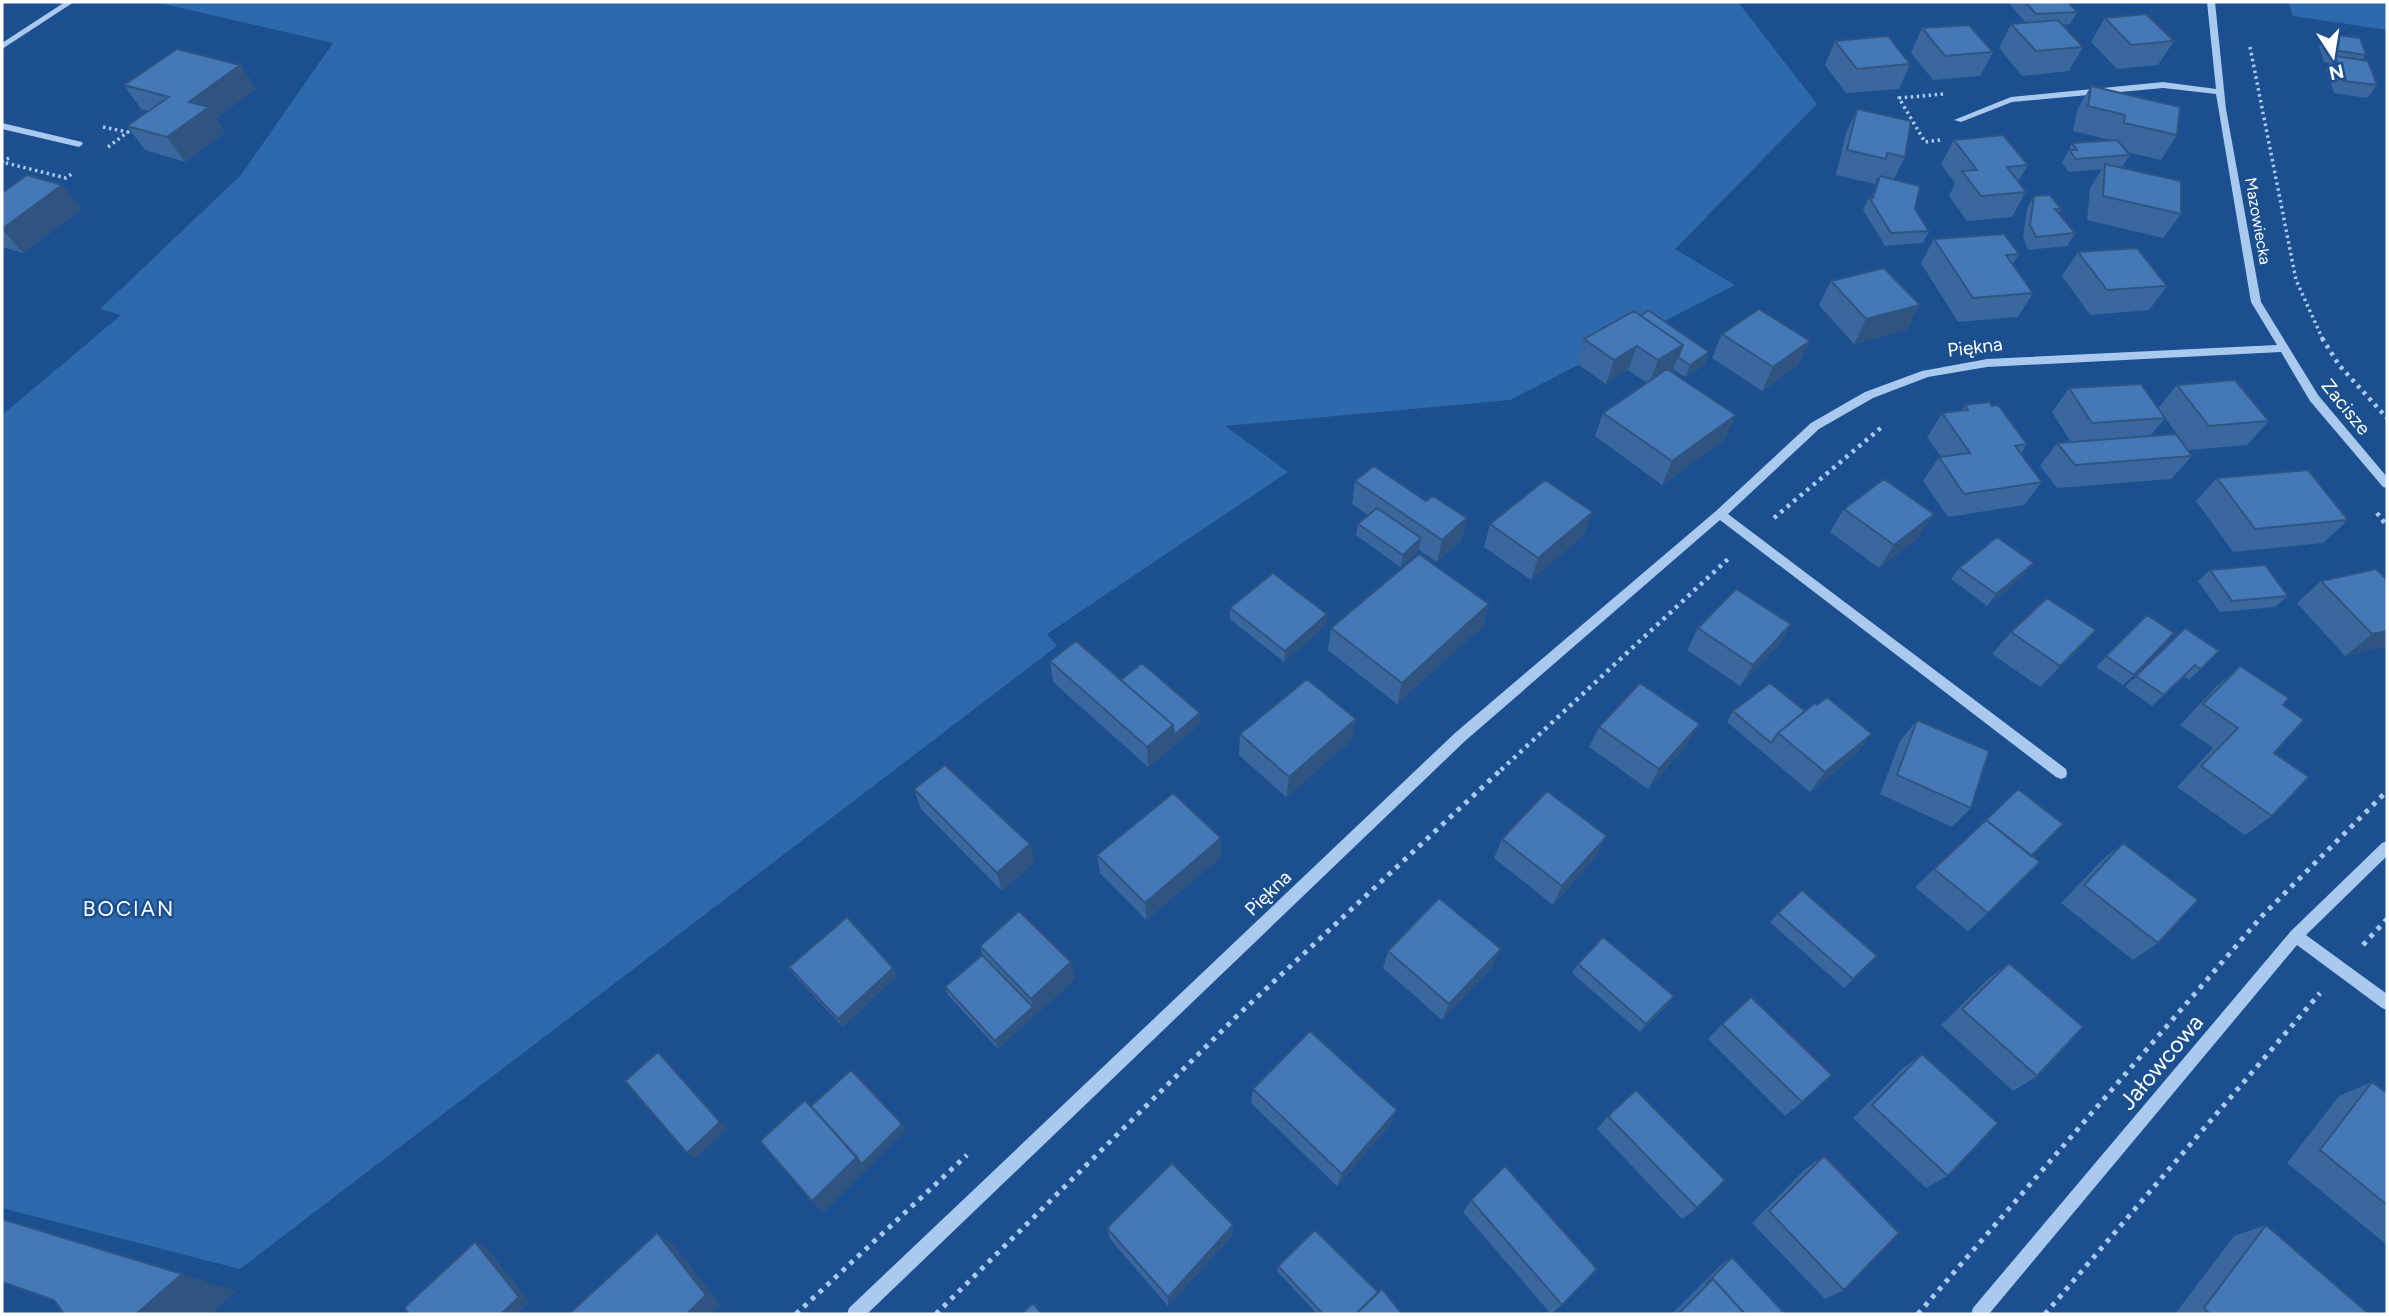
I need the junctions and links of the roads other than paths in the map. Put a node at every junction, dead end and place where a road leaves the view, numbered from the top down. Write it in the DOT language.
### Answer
graph roads {
  1 [pos="70,2"];
  2 [pos="2211,2"];
  3 [pos="2,47"];
  4 [pos="2220,92"];
  5 [pos="1958,120"];
  6 [pos="2,126"];
  7 [pos="79,144"];
  8 [pos="2282,348"];
  9 [pos="2387,484"];
  10 [pos="1720,514"];
  11 [pos="2061,773"];
  12 [pos="2387,847"];
  13 [pos="2296,936"];
  14 [pos="2387,1003"];
  15 [pos="855,1314"];
  16 [pos="1979,1314"];
  1 -- 3 [label="street"];
  2 -- 4 [label="street, Mazowiecka"];
  4 -- 5 [label="street"];
  4 -- 8 [label="street, Mazowiecka"];
  6 -- 7 [label="street"];
  8 -- 9 [label="street, Zacisze"];
  8 -- 10 [label="street, Piękna"];
  10 -- 11 [label="street"];
  10 -- 15 [label="street, Piękna"];
  12 -- 13 [label="street, Jałowcowa"];
  13 -- 14 [label="lane"];
  13 -- 16 [label="street, Jałowcowa"];
}
